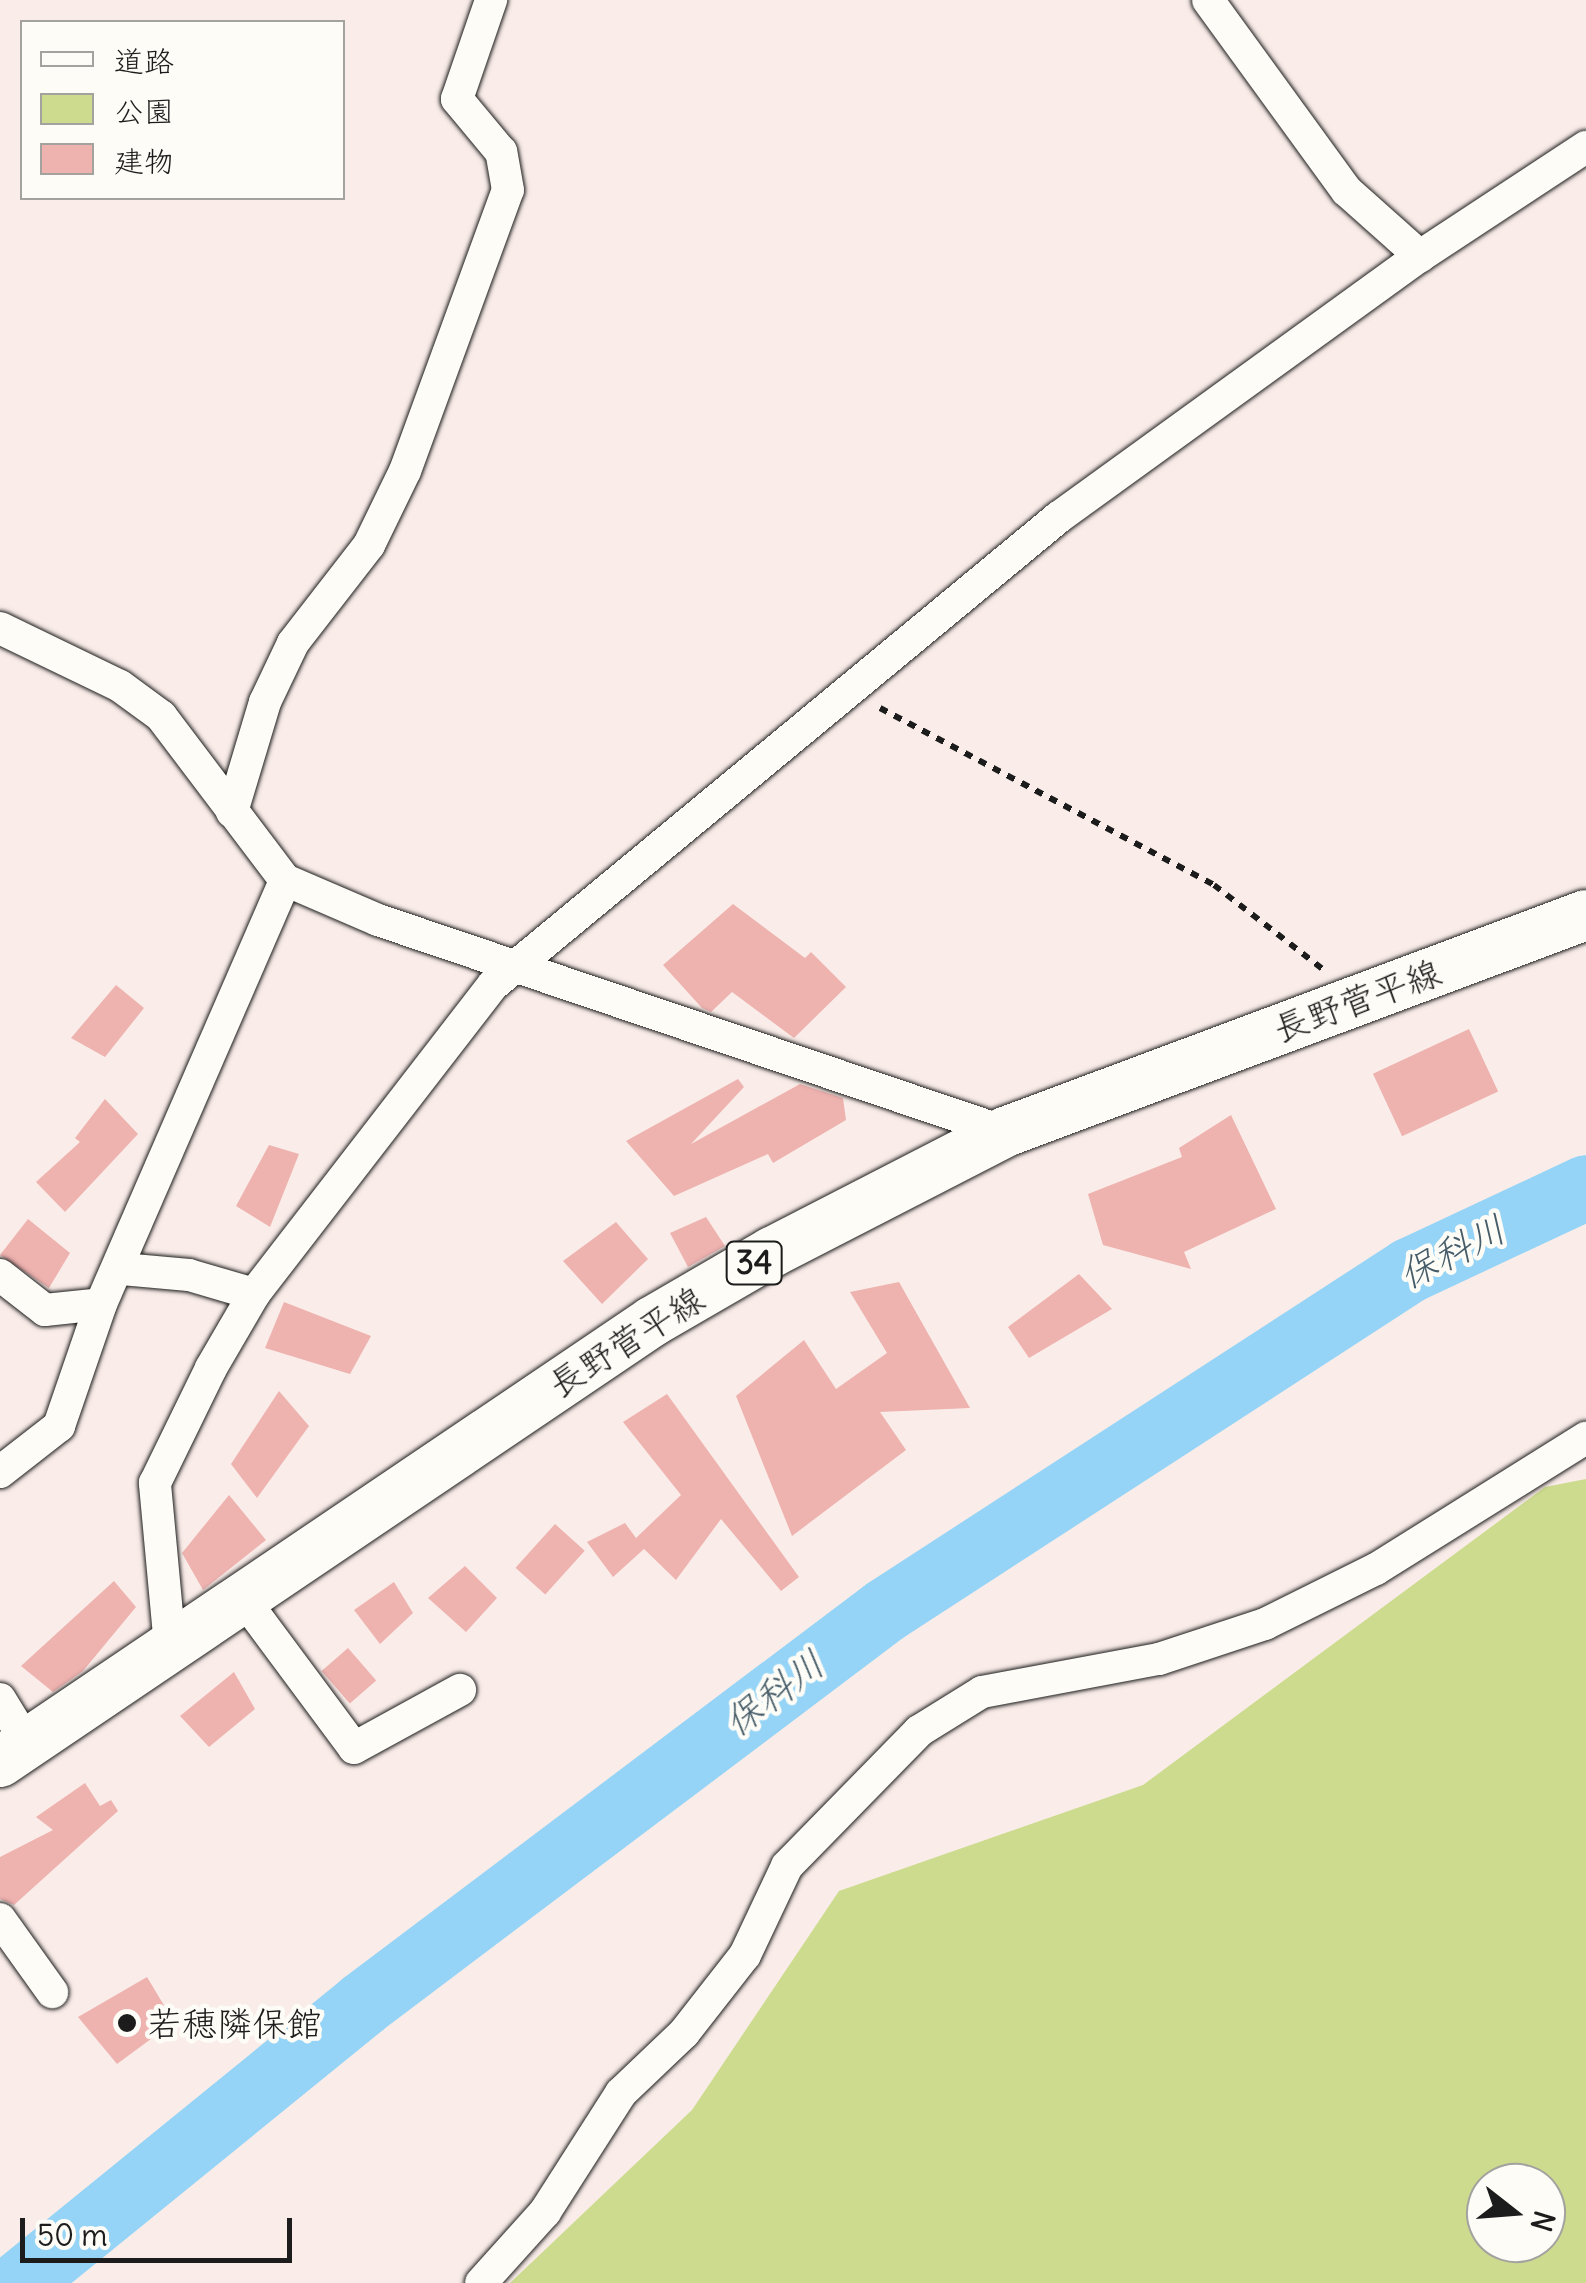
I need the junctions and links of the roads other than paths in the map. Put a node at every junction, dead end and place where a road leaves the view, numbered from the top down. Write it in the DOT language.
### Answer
graph roads {
  1 [pos="491,0"];
  2 [pos="1208,0"];
  3 [pos="1586,147"];
  4 [pos="1420,256"];
  5 [pos="0,628"];
  6 [pos="232,812"];
  7 [pos="284,880"];
  8 [pos="1586,915"];
  9 [pos="518,964"];
  10 [pos="1004,1132"];
  11 [pos="122,1269"];
  12 [pos="0,1276"];
  13 [pos="254,1294"];
  14 [pos="101,1304"];
  15 [pos="1586,1438"];
  16 [pos="0,1472"];
  17 [pos="242,1597"];
  18 [pos="170,1646"];
  19 [pos="460,1690"];
  20 [pos="0,1699"];
  21 [pos="14,1752"];
  22 [pos="0,1919"];
  23 [pos="52,1992"];
  24 [pos="481,2283"];
  1 -- 6 [label="street"];
  2 -- 4 [label="street"];
  3 -- 4 [label="street"];
  4 -- 9 [label="street"];
  5 -- 6 [label="street"];
  6 -- 7 [label="street"];
  7 -- 9 [label="street"];
  7 -- 11 [label="street"];
  8 -- 10 [label="main road, 長野菅平線 / 34"];
  9 -- 10 [label="street"];
  9 -- 13 [label="street"];
  10 -- 17 [label="main road, 長野菅平線 / 34"];
  11 -- 13 [label="street"];
  11 -- 14 [label="street"];
  12 -- 14 [label="street"];
  13 -- 18 [label="street"];
  14 -- 16 [label="street"];
  15 -- 24 [label="street"];
  17 -- 18 [label="main road, 長野菅平線 / 34"];
  17 -- 19 [label="street"];
  18 -- 21 [label="main road, 長野菅平線 / 34"];
  20 -- 21 [label="street"];
  22 -- 23 [label="street"];
}
